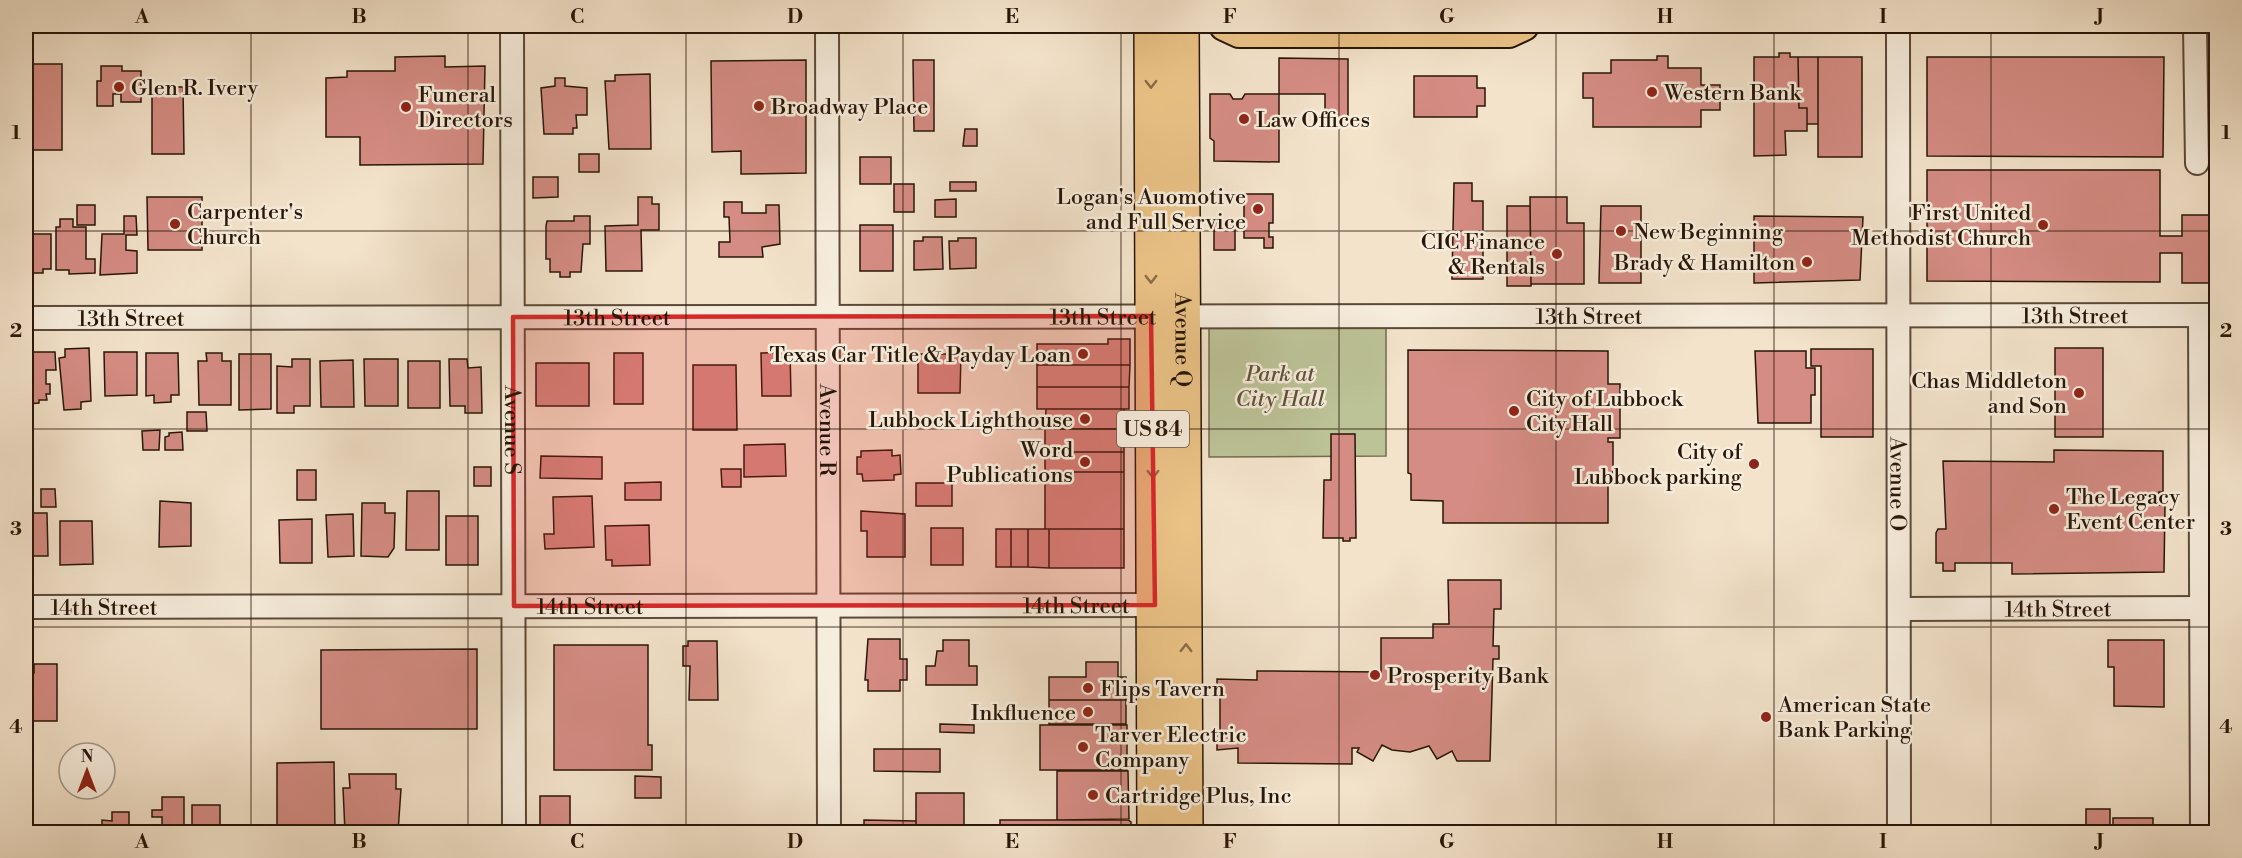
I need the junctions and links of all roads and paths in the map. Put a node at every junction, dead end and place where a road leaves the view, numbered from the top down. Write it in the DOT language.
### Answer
graph roads {
  1 [pos="512,26"];
  2 [pos="827,26"];
  3 [pos="1151,26"];
  4 [pos="1182,26"];
  5 [pos="1224,26"];
  6 [pos="1524,26"];
  7 [pos="1898,26"];
  8 [pos="2195,26"];
  9 [pos="2197,163"];
  10 [pos="1167,315"];
  11 [pos="1898,315"];
  12 [pos="2208,315"];
  13 [pos="513,317"];
  14 [pos="829,317"];
  15 [pos="26,318"];
  16 [pos="829,605"];
  17 [pos="1155,605"];
  18 [pos="514,606"];
  19 [pos="26,607"];
  20 [pos="2209,608"];
  21 [pos="1899,609"];
  22 [pos="514,832"];
  23 [pos="829,832"];
  24 [pos="1154,832"];
  25 [pos="1186,832"];
  26 [pos="1899,832"];
  27 [pos="2202,832"];
  1 -- 13 [label="street, Avenue S"];
  2 -- 14 [label="street, Avenue R"];
  3 -- 10 [label="highway, Avenue Q / US 84, one-way"];
  4 -- 10 [label="highway, Avenue Q / US 84"];
  5 -- 6 [label="main road"];
  7 -- 11 [label="street, Avenue O"];
  8 -- 9 [label="street"];
  10 -- 11 [label="street, 13th Street"];
  10 -- 14 [label="street, 13th Street"];
  10 -- 17 [label="highway, Avenue Q / US 84, one-way"];
  25 -- 10 [label="highway, Avenue Q / US 84, one-way"];
  11 -- 12 [label="street, 13th Street"];
  11 -- 21 [label="street, Avenue O"];
  12 -- 20 [label="street"];
  13 -- 14 [label="street, 13th Street"];
  13 -- 15 [label="street, 13th Street"];
  13 -- 18 [label="street, Avenue S"];
  14 -- 16 [label="street, Avenue R"];
  16 -- 17 [label="street, 14th Street"];
  16 -- 18 [label="street, 14th Street"];
  16 -- 23 [label="street, Avenue R"];
  17 -- 24 [label="highway, Avenue Q / US 84"];
  18 -- 19 [label="street, 14th Street"];
  18 -- 22 [label="street, Avenue S"];
  20 -- 21 [label="street, 14th Street"];
  20 -- 27 [label="street"];
  21 -- 26 [label="street, Avenue O"];
}
